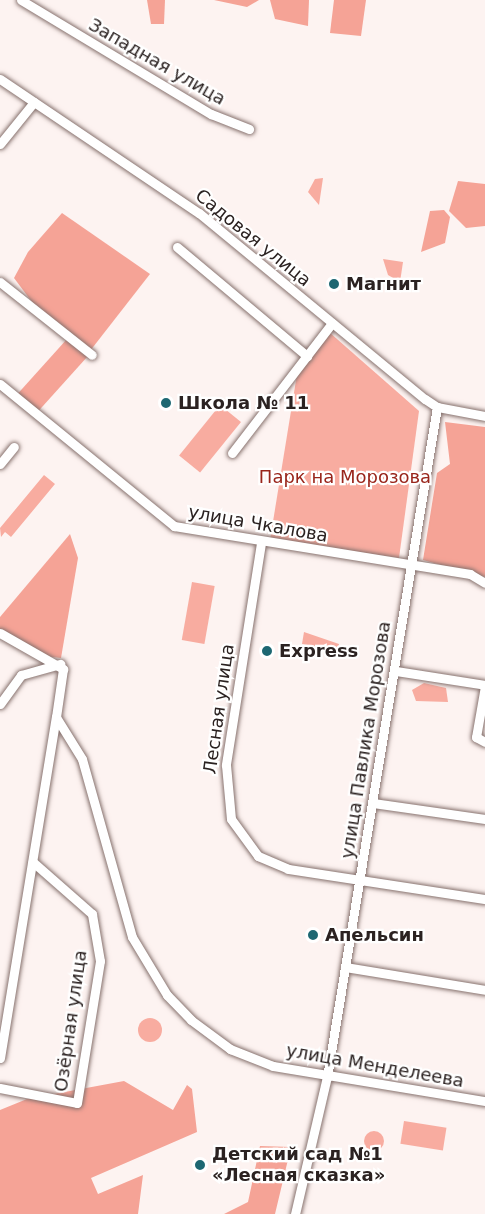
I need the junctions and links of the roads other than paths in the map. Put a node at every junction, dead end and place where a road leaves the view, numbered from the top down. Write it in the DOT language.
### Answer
graph roads {
  1 [pos="21,0"];
  2 [pos="0,79"];
  3 [pos="34,102"];
  4 [pos="249,129"];
  5 [pos="0,144"];
  6 [pos="177,247"];
  7 [pos="0,282"];
  8 [pos="332,323"];
  9 [pos="92,355"];
  10 [pos="307,356"];
  11 [pos="0,384"];
  12 [pos="437,407"];
  13 [pos="485,416"];
  14 [pos="14,447"];
  15 [pos="232,453"];
  16 [pos="0,464"];
  17 [pos="261,543"];
  18 [pos="411,565"];
  19 [pos="485,583"];
  20 [pos="0,633"];
  21 [pos="60,664"];
  22 [pos="396,671"];
  23 [pos="485,686"];
  24 [pos="0,704"];
  25 [pos="56,717"];
  26 [pos="485,742"];
  27 [pos="373,803"];
  28 [pos="485,819"];
  29 [pos="33,862"];
  30 [pos="360,882"];
  31 [pos="485,899"];
  32 [pos="345,967"];
  33 [pos="485,990"];
  34 [pos="0,1058"];
  35 [pos="327,1077"];
  36 [pos="0,1088"];
  37 [pos="485,1101"];
  38 [pos="295,1214"];
  1 -- 4 [label="street, Западная улица"];
  2 -- 3 [label="street, Садовая улица"];
  3 -- 5 [label="street"];
  3 -- 8 [label="street, Садовая улица"];
  6 -- 10 [label="street"];
  7 -- 9 [label="street"];
  8 -- 10 [label="street"];
  8 -- 12 [label="street, Садовая улица"];
  10 -- 15 [label="street"];
  11 -- 17 [label="street, улица Чкалова"];
  12 -- 13 [label="street, Садовая улица"];
  12 -- 18 [label="street, улица Павлика Морозова"];
  14 -- 16 [label="street"];
  17 -- 18 [label="street, улица Чкалова"];
  17 -- 30 [label="street, Лесная улица"];
  18 -- 19 [label="street, улица Чкалова"];
  18 -- 22 [label="street, улица Павлика Морозова"];
  20 -- 21 [label="street"];
  21 -- 24 [label="street"];
  21 -- 25 [label="street"];
  22 -- 23 [label="street"];
  22 -- 27 [label="street, улица Павлика Морозова"];
  23 -- 26 [label="street"];
  25 -- 29 [label="street"];
  25 -- 35 [label="street, улица Менделеева"];
  27 -- 28 [label="street"];
  27 -- 30 [label="street, улица Павлика Морозова"];
  29 -- 34 [label="street"];
  29 -- 36 [label="street, Озёрная улица"];
  30 -- 31 [label="street, Лесная улица"];
  30 -- 32 [label="street, улица Павлика Морозова"];
  32 -- 33 [label="street"];
  32 -- 35 [label="street, улица Павлика Морозова"];
  35 -- 37 [label="street, улица Менделеева"];
  35 -- 38 [label="street, улица Павлика Морозова"];
}
